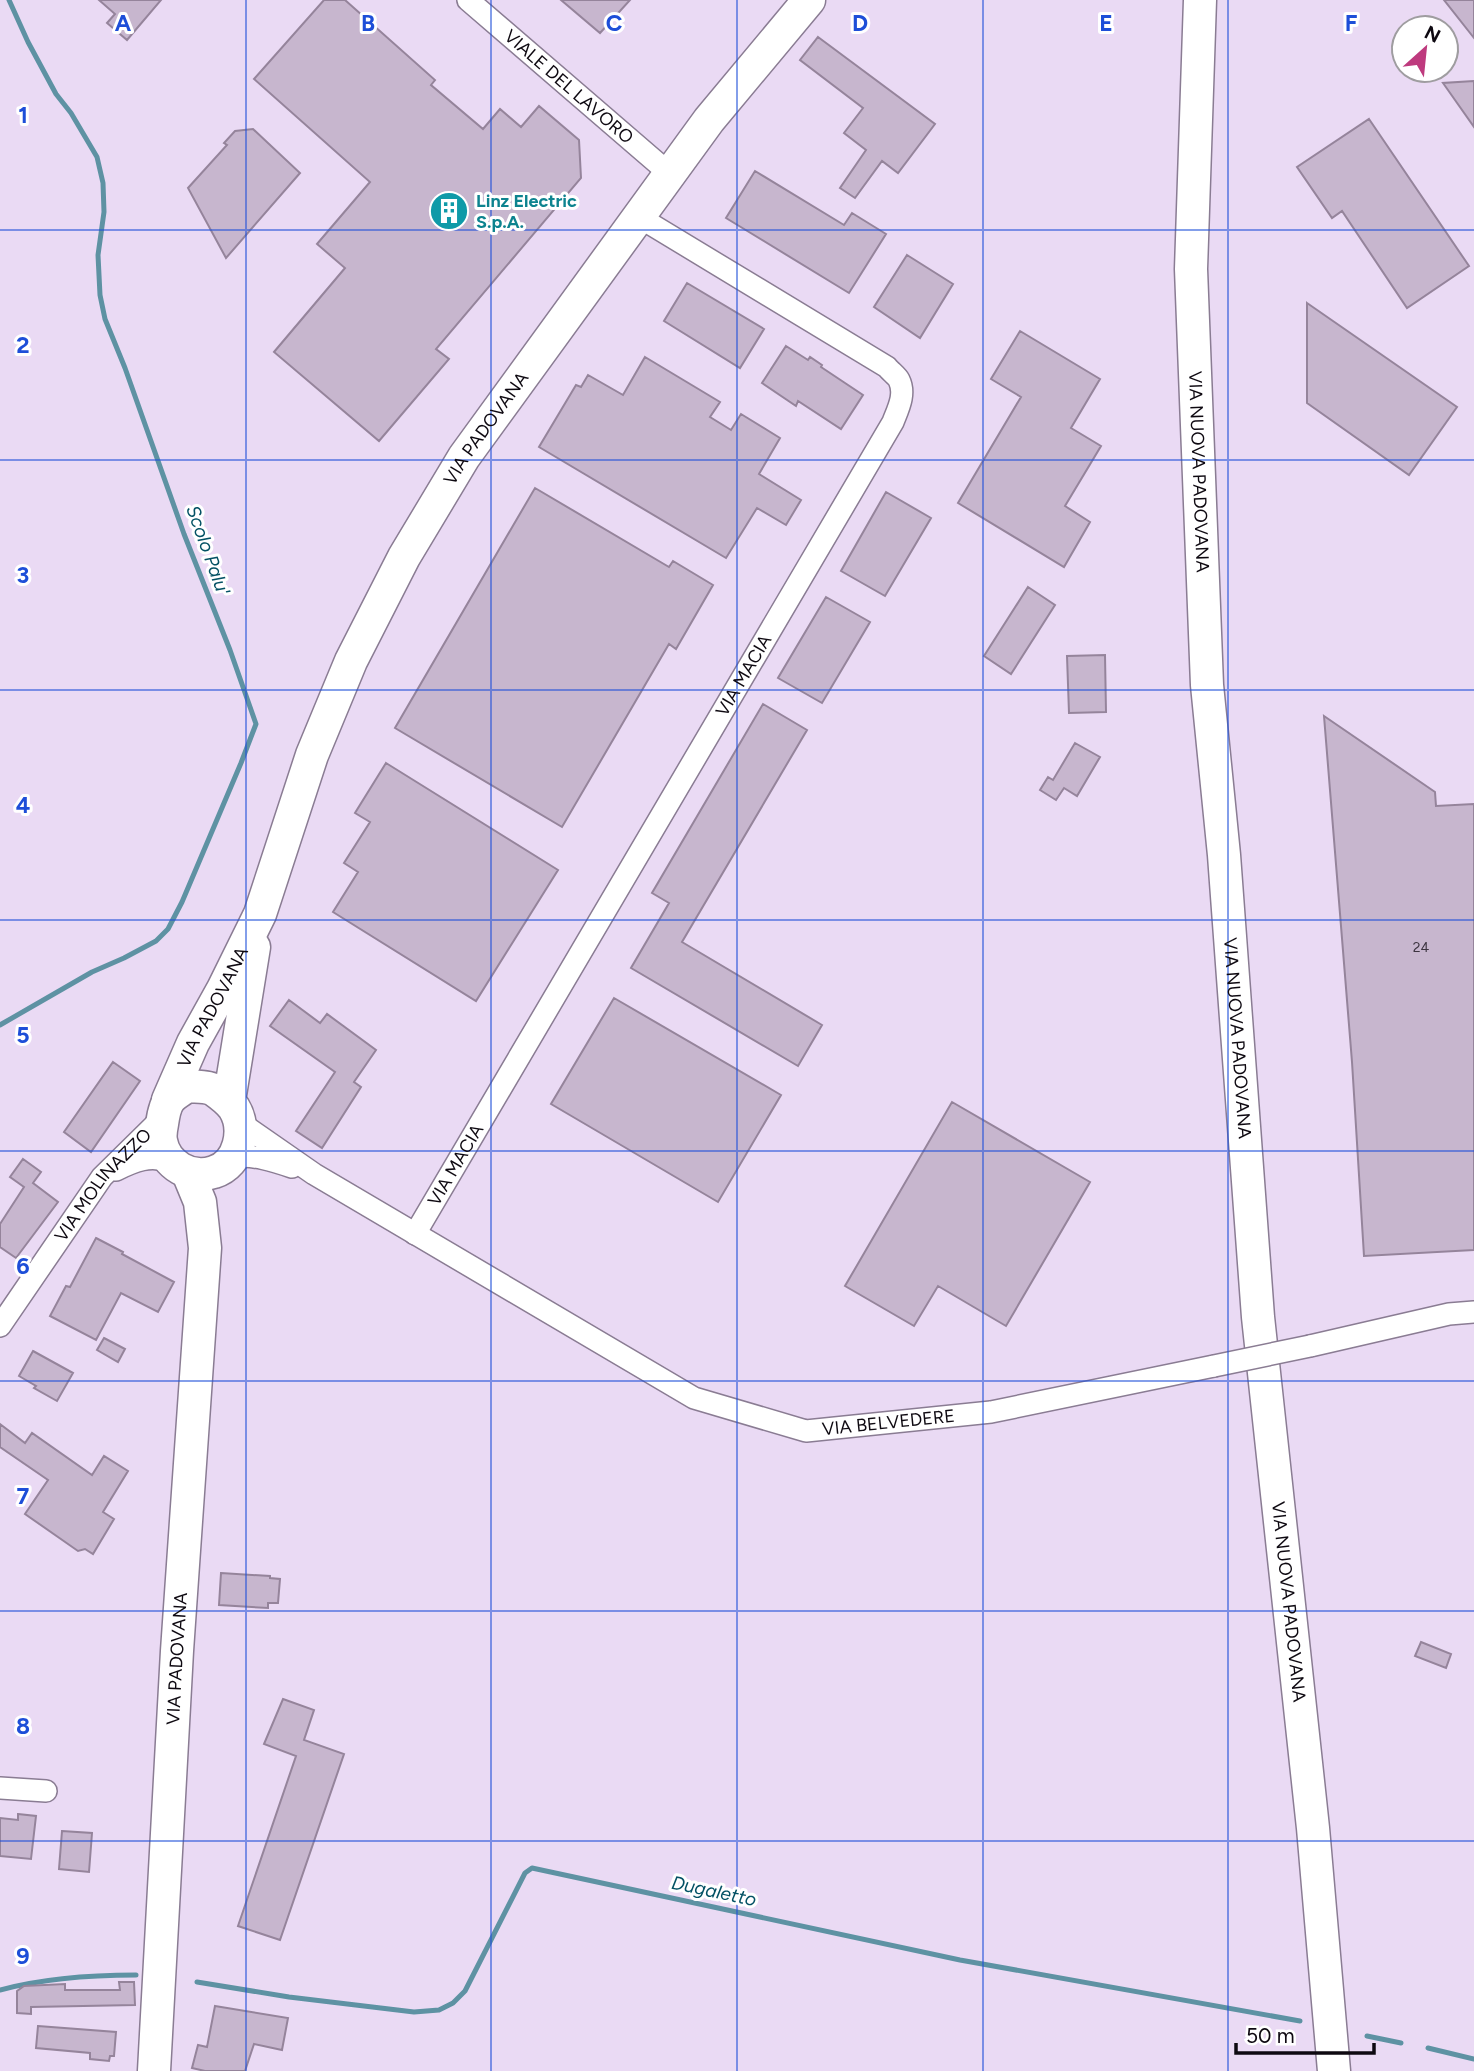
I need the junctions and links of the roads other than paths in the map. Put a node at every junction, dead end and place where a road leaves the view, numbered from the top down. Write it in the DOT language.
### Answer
graph roads {
  1 [pos="468,0"];
  2 [pos="809,0"];
  3 [pos="1200,0"];
  4 [pos="670,174"];
  5 [pos="639,217"];
  6 [pos="260,914"];
  7 [pos="166,1109"];
  8 [pos="234,1112"];
  9 [pos="233,1158"];
  10 [pos="179,1167"];
  11 [pos="314,1174"];
  12 [pos="102,1177"];
  13 [pos="415,1234"];
  14 [pos="205,1248"];
  15 [pos="1474,1312"];
  16 [pos="0,1326"];
  17 [pos="0,1788"];
  18 [pos="46,1791"];
  19 [pos="154,2071"];
  20 [pos="1334,2071"];
  1 -- 4 [label="street, VIALE DEL LAVORO"];
  2 -- 4 [label="street, VIA PADOVANA"];
  3 -- 20 [label="street, VIA NUOVA PADOVANA"];
  4 -- 5 [label="street, VIA PADOVANA"];
  5 -- 6 [label="street, VIA PADOVANA"];
  5 -- 13 [label="street, VIA MACIA"];
  6 -- 7 [label="street, VIA PADOVANA"];
  6 -- 8 [label="street, VIA PADOVANA"];
  7 -- 8 [label="street, VIA PADOVANA"];
  7 -- 10 [label="street, VIA PADOVANA"];
  7 -- 12 [label="street, VIA MOLINAZZO"];
  8 -- 9 [label="street, VIA PADOVANA"];
  8 -- 11 [label="street, VIA BELVEDERE"];
  9 -- 10 [label="street"];
  9 -- 11 [label="street, VIA BELVEDERE"];
  9 -- 14 [label="street, VIA PADOVANA"];
  10 -- 12 [label="street"];
  10 -- 14 [label="street, VIA PADOVANA"];
  11 -- 13 [label="street, VIA BELVEDERE"];
  12 -- 16 [label="street, VIA MOLINAZZO"];
  13 -- 15 [label="street, VIA BELVEDERE, bridge"];
  14 -- 19 [label="street, VIA PADOVANA"];
  17 -- 18 [label="street"];
}
